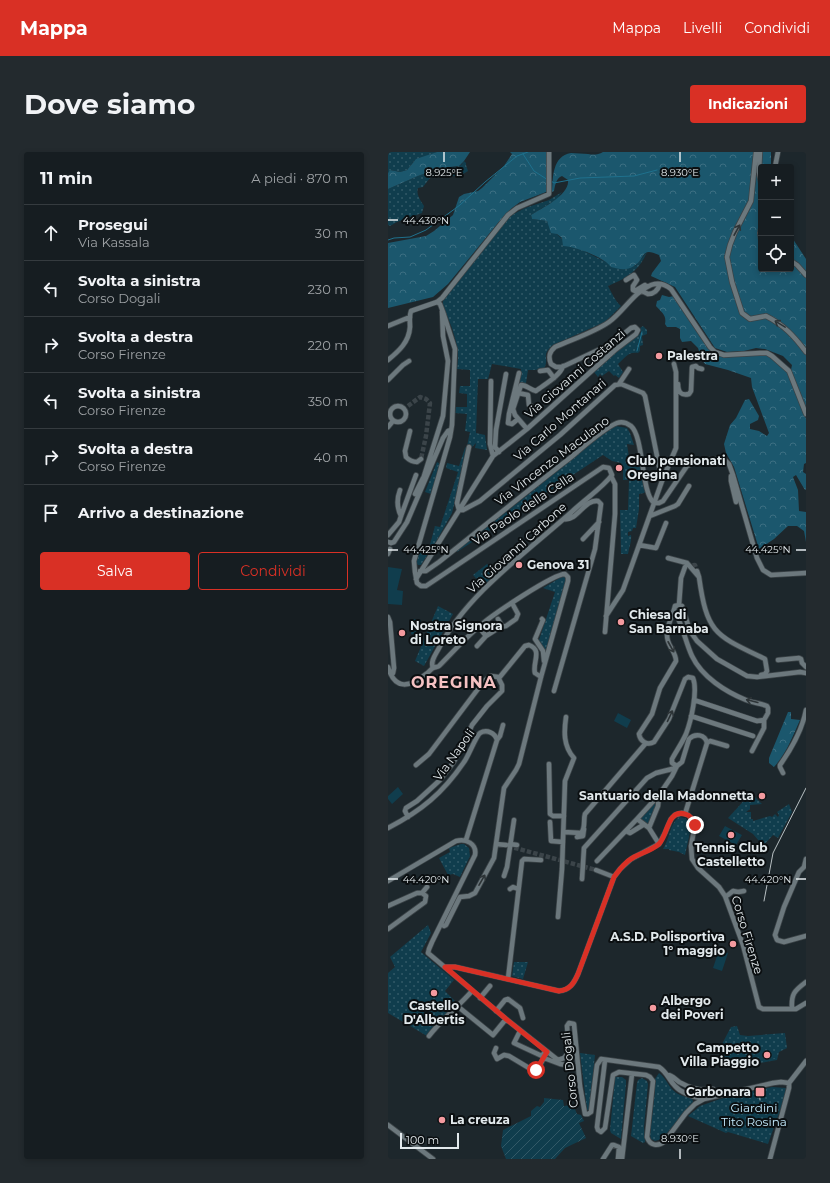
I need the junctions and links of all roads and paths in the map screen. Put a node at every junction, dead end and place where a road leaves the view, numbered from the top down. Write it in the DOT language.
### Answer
graph roads {
  1 [pos="550,152"];
  2 [pos="756,152"];
  3 [pos="760,152"];
  4 [pos="778,152"];
  5 [pos="759,164"];
  6 [pos="776,164"];
  7 [pos="794,263"];
  8 [pos="806,275"];
  9 [pos="626,280"];
  10 [pos="660,284"];
  11 [pos="647,287"];
  12 [pos="642,291"];
  13 [pos="437,302"];
  14 [pos="442,309"];
  15 [pos="410,317"];
  16 [pos="388,326"];
  17 [pos="806,352"];
  18 [pos="388,360"];
  19 [pos="409,361"];
  20 [pos="674,364"];
  21 [pos="563,366"];
  22 [pos="702,368"];
  23 [pos="629,369"];
  24 [pos="540,371"];
  25 [pos="676,372"];
  26 [pos="519,373"];
  27 [pos="506,374"];
  28 [pos="554,378"];
  29 [pos="388,380"];
  30 [pos="491,381"];
  31 [pos="619,384"];
  32 [pos="518,393"];
  33 [pos="531,406"];
  34 [pos="806,414"];
  35 [pos="389,416"];
  36 [pos="518,419"];
  37 [pos="393,421"];
  38 [pos="388,427"];
  39 [pos="527,429"];
  40 [pos="451,430"];
  41 [pos="410,431"];
  42 [pos="469,447"];
  43 [pos="499,452"];
  44 [pos="493,456"];
  45 [pos="420,459"];
  46 [pos="416,475"];
  47 [pos="733,475"];
  48 [pos="611,476"];
  49 [pos="662,481"];
  50 [pos="689,486"];
  51 [pos="400,490"];
  52 [pos="415,494"];
  53 [pos="736,502"];
  54 [pos="654,503"];
  55 [pos="459,510"];
  56 [pos="401,516"];
  57 [pos="650,516"];
  58 [pos="564,519"];
  59 [pos="600,520"];
  60 [pos="666,523"];
  61 [pos="388,535"];
  62 [pos="584,539"];
  63 [pos="639,544"];
  64 [pos="389,546"];
  65 [pos="668,558"];
  66 [pos="685,567"];
  67 [pos="420,571"];
  68 [pos="697,571"];
  69 [pos="806,574"];
  70 [pos="699,577"];
  71 [pos="416,579"];
  72 [pos="512,603"];
  73 [pos="678,605"];
  74 [pos="674,611"];
  75 [pos="606,616"];
  76 [pos="388,617"];
  77 [pos="498,619"];
  78 [pos="542,619"];
  79 [pos="504,628"];
  80 [pos="482,631"];
  81 [pos="606,632"];
  82 [pos="486,636"];
  83 [pos="388,638"];
  84 [pos="476,646"];
  85 [pos="804,659"];
  86 [pos="778,660"];
  87 [pos="544,664"];
  88 [pos="388,667"];
  89 [pos="806,667"];
  90 [pos="433,668"];
  91 [pos="393,673"];
  92 [pos="806,673"];
  93 [pos="541,677"];
  94 [pos="757,677"];
  95 [pos="499,678"];
  96 [pos="394,679"];
  97 [pos="554,691"];
  98 [pos="694,700"];
  99 [pos="806,710"];
  100 [pos="566,716"];
  101 [pos="691,716"];
  102 [pos="764,720"];
  103 [pos="503,725"];
  104 [pos="753,736"];
  105 [pos="497,740"];
  106 [pos="706,741"];
  107 [pos="646,743"];
  108 [pos="727,746"];
  109 [pos="752,751"];
  110 [pos="549,764"];
  111 [pos="416,765"];
  112 [pos="676,766"];
  113 [pos="783,773"];
  114 [pos="659,795"];
  115 [pos="685,814"];
  116 [pos="564,816"];
  117 [pos="408,817"];
  118 [pos="514,820"];
  119 [pos="637,820"];
  120 [pos="550,822"];
  121 [pos="643,825"];
  122 [pos="388,828"];
  123 [pos="649,828"];
  124 [pos="584,829"];
  125 [pos="626,831"];
  126 [pos="564,832"];
  127 [pos="577,836"];
  128 [pos="466,840"];
  129 [pos="563,842"];
  130 [pos="496,844"];
  131 [pos="659,844"];
  132 [pos="508,845"];
  133 [pos="518,845"];
  134 [pos="806,858"];
  135 [pos="541,860"];
  136 [pos="597,861"];
  137 [pos="596,870"];
  138 [pos="504,876"];
  139 [pos="614,877"];
  140 [pos="582,879"];
  141 [pos="388,881"];
  142 [pos="427,887"];
  143 [pos="510,889"];
  144 [pos="518,889"];
  145 [pos="744,891"];
  146 [pos="422,893"];
  147 [pos="728,895"];
  148 [pos="388,906"];
  149 [pos="558,917"];
  150 [pos="441,924"];
  151 [pos="388,929"];
  152 [pos="806,932"];
  153 [pos="806,937"];
  154 [pos="445,967"];
  155 [pos="508,979"];
  156 [pos="806,982"];
  157 [pos="490,986"];
  158 [pos="472,991"];
  159 [pos="480,998"];
  160 [pos="806,1003"];
  161 [pos="461,1009"];
  162 [pos="792,1009"];
  163 [pos="496,1011"];
  164 [pos="523,1018"];
  165 [pos="506,1019"];
  166 [pos="520,1031"];
  167 [pos="429,1036"];
  168 [pos="496,1048"];
  169 [pos="547,1052"];
  170 [pos="544,1058"];
  171 [pos="605,1060"];
  172 [pos="806,1061"];
  173 [pos="573,1066"];
  174 [pos="632,1074"];
  175 [pos="668,1075"];
  176 [pos="789,1083"];
  177 [pos="713,1089"];
  178 [pos="704,1099"];
  179 [pos="388,1125"];
  180 [pos="433,1159"];
  181 [pos="603,1159"];
  182 [pos="618,1159"];
  183 [pos="622,1159"];
  184 [pos="770,1159"];
  1 -- 13 [label="street"];
  17 -- 2 [label="street, one-way"];
  3 -- 5 [label="street"];
  4 -- 6 [label="street"];
  7 -- 8 [label="street"];
  9 -- 11 [label="street, Via Giovanni Costanzi"];
  10 -- 11 [label="street, Via Giovanni Costanzi"];
  10 -- 12 [label="street"];
  10 -- 34 [label="street"];
  11 -- 12 [label="street, Via Giovanni Costanzi"];
  12 -- 21 [label="street, Via Giovanni Costanzi"];
  13 -- 14 [label="street"];
  13 -- 15 [label="street"];
  14 -- 40 [label="street"];
  14 -- 52 [label="street"];
  15 -- 16 [label="street"];
  15 -- 18 [label="street"];
  19 -- 29 [label="street"];
  20 -- 25 [label="street"];
  21 -- 28 [label="street"];
  21 -- 39 [label="street, Via Giovanni Costanzi"];
  22 -- 25 [label="street"];
  23 -- 31 [label="street"];
  24 -- 28 [label="street"];
  25 -- 49 [label="street"];
  26 -- 36 [label="street"];
  27 -- 43 [label="street"];
  28 -- 32 [label="street"];
  30 -- 44 [label="street"];
  31 -- 49 [label="street, Via Carlo Montanari"];
  31 -- 55 [label="street, Via Carlo Montanari"];
  32 -- 33 [label="street"];
  32 -- 36 [label="street"];
  35 -- 37 [label="street"];
  35 -- 37 [label="street"];
  36 -- 39 [label="street"];
  37 -- 38 [label="street"];
  39 -- 43 [label="street, Via Giovanni Costanzi"];
  40 -- 64 [label="street"];
  40 -- 71 [label="street"];
  41 -- 45 [label="street"];
  42 -- 55 [label="street"];
  43 -- 44 [label="street, Via Giovanni Costanzi"];
  44 -- 55 [label="street"];
  46 -- 56 [label="street"];
  47 -- 53 [label="street"];
  47 -- 54 [label="street"];
  47 -- 69 [label="street"];
  48 -- 58 [label="street, Via Giovanni Carbone"];
  48 -- 71 [label="street, Via Paolo della Cella"];
  48 -- 75 [label="street"];
  49 -- 54 [label="street"];
  50 -- 57 [label="street"];
  51 -- 56 [label="street"];
  54 -- 57 [label="street"];
  54 -- 67 [label="street, Via Vincenzo Maculano"];
  55 -- 67 [label="street"];
  56 -- 61 [label="street"];
  57 -- 63 [label="street"];
  58 -- 59 [label="street"];
  58 -- 90 [label="street, Via Giovanni Carbone"];
  59 -- 62 [label="street"];
  59 -- 97 [label="street"];
  60 -- 63 [label="street"];
  63 -- 75 [label="street"];
  65 -- 70 [label="street"];
  66 -- 73 [label="street"];
  67 -- 71 [label="street"];
  68 -- 70 [label="street"];
  70 -- 94 [label="street"];
  72 -- 79 [label="street"];
  72 -- 87 [label="street"];
  72 -- 90 [label="street"];
  73 -- 74 [label="street"];
  73 -- 94 [label="street"];
  102 -- 74 [label="street, one-way"];
  74 -- 107 [label="street, one-way"];
  75 -- 81 [label="street"];
  76 -- 91 [label="street"];
  77 -- 79 [label="street"];
  78 -- 87 [label="street"];
  79 -- 82 [label="street"];
  80 -- 82 [label="street"];
  82 -- 84 [label="street"];
  83 -- 91 [label="street"];
  85 -- 86 [label="street"];
  85 -- 89 [label="street"];
  87 -- 93 [label="street"];
  88 -- 96 [label="street"];
  90 -- 96 [label="street"];
  91 -- 96 [label="street"];
  92 -- 94 [label="street"];
  93 -- 95 [label="street"];
  93 -- 130 [label="street"];
  95 -- 111 [label="street"];
  95 -- 117 [label="street"];
  98 -- 101 [label="street"];
  98 -- 102 [label="street"];
  107 -- 98 [label="street, one-way"];
  99 -- 113 [label="street"];
  100 -- 116 [label="street"];
  101 -- 104 [label="street"];
  101 -- 112 [label="street"];
  102 -- 109 [label="street"];
  103 -- 105 [label="street"];
  105 -- 117 [label="street, Via Napoli"];
  105 -- 128 [label="street"];
  106 -- 108 [label="street"];
  106 -- 112 [label="street"];
  106 -- 115 [label="street"];
  107 -- 124 [label="street"];
  110 -- 116 [label="street"];
  112 -- 114 [label="street"];
  112 -- 140 [label="street"];
  114 -- 119 [label="street"];
  114 -- 123 [label="street"];
  115 -- 131 [label="street"];
  115 -- 162 [label="street, Corso Firenze"];
  116 -- 126 [label="street"];
  117 -- 122 [label="street, Via Napoli"];
  118 -- 132 [label="street"];
  119 -- 121 [label="street"];
  119 -- 125 [label="street"];
  120 -- 129 [label="street"];
  121 -- 123 [label="street"];
  121 -- 125 [label="street"];
  123 -- 131 [label="street"];
  124 -- 126 [label="street"];
  124 -- 127 [label="street"];
  125 -- 136 [label="street"];
  126 -- 129 [label="street"];
  128 -- 141 [label="street"];
  128 -- 150 [label="street"];
  129 -- 149 [label="street"];
  130 -- 132 [label="street"];
  150 -- 130 [label="street, one-way"];
  131 -- 139 [label="street"];
  132 -- 133 [label="street"];
  132 -- 138 [label="street"];
  134 -- 153 [label="street"];
  135 -- 144 [label="street"];
  137 -- 139 [label="street"];
  139 -- 155 [label="street"];
  142 -- 146 [label="street"];
  143 -- 144 [label="street"];
  144 -- 155 [label="street"];
  145 -- 147 [label="street"];
  146 -- 148 [label="street"];
  146 -- 151 [label="street"];
  150 -- 154 [label="street, Corso Dogali"];
  152 -- 153 [label="street"];
  154 -- 155 [label="street"];
  154 -- 158 [label="street, Corso Dogali"];
  156 -- 162 [label="street"];
  157 -- 159 [label="street"];
  158 -- 159 [label="street, Corso Dogali"];
  158 -- 167 [label="street"];
  159 -- 163 [label="street, Corso Dogali"];
  160 -- 162 [label="street, Corso Firenze"];
  161 -- 165 [label="street"];
  163 -- 164 [label="street"];
  163 -- 165 [label="street, Corso Dogali"];
  165 -- 166 [label="street, Corso Dogali"];
  166 -- 169 [label="street, Corso Dogali"];
  166 -- 169 [label="street"];
  168 -- 170 [label="street"];
  169 -- 170 [label="street"];
  169 -- 171 [label="street, Corso Dogali"];
  170 -- 173 [label="street"];
  171 -- 174 [label="street"];
  171 -- 175 [label="street"];
  172 -- 176 [label="street"];
  174 -- 178 [label="street"];
  174 -- 183 [label="street"];
  175 -- 177 [label="street"];
  175 -- 178 [label="street"];
  176 -- 178 [label="street"];
  176 -- 184 [label="street"];
  179 -- 180 [label="street"];
  181 -- 182 [label="street"];
}
